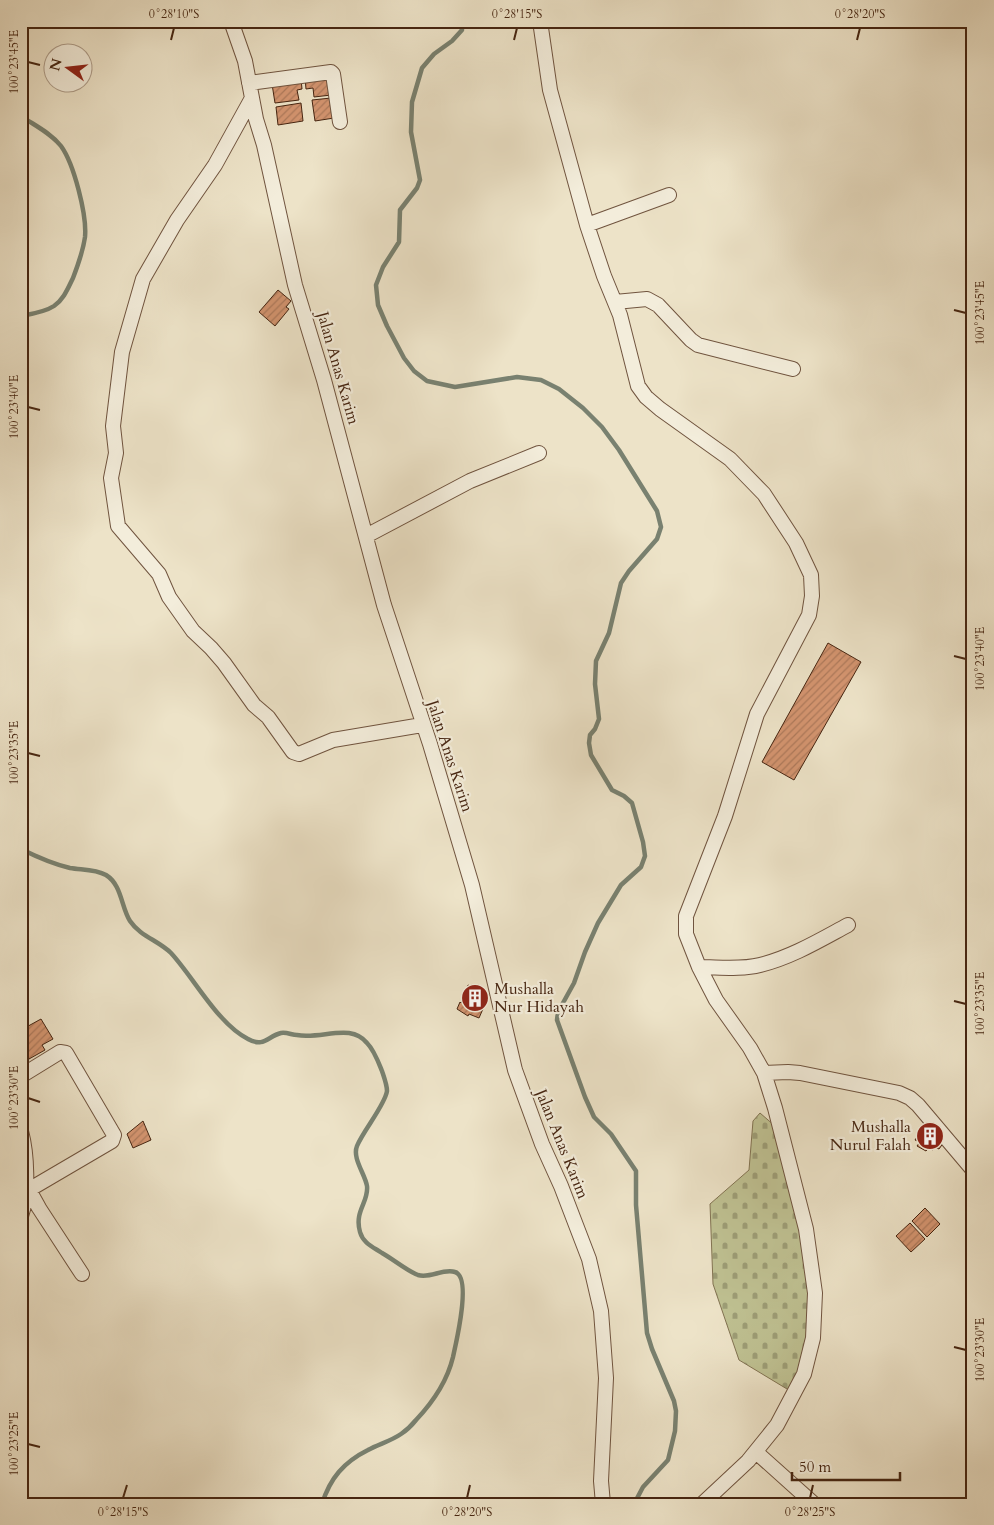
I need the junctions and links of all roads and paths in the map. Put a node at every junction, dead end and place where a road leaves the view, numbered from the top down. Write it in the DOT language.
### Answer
graph roads {
  1 [pos="230,21"];
  2 [pos="540,21"];
  3 [pos="249,83"];
  4 [pos="252,98"];
  5 [pos="340,122"];
  6 [pos="668,195"];
  7 [pos="587,225"];
  8 [pos="615,302"];
  9 [pos="793,368"];
  10 [pos="539,453"];
  11 [pos="366,536"];
  12 [pos="422,725"];
  13 [pos="848,925"];
  14 [pos="699,967"];
  15 [pos="764,1073"];
  16 [pos="21,1076"];
  17 [pos="21,1132"];
  18 [pos="973,1170"];
  19 [pos="27,1191"];
  20 [pos="21,1216"];
  21 [pos="82,1274"];
  22 [pos="756,1452"];
  23 [pos="602,1504"];
  24 [pos="702,1504"];
  25 [pos="814,1504"];
  1 -- 3 [label="street, Jalan Anas Karim"];
  2 -- 7 [label="street"];
  3 -- 4 [label="street, Jalan Anas Karim"];
  3 -- 5 [label="street"];
  4 -- 11 [label="street, Jalan Anas Karim"];
  4 -- 12 [label="street"];
  6 -- 7 [label="street"];
  7 -- 8 [label="street"];
  8 -- 9 [label="street"];
  8 -- 14 [label="street"];
  10 -- 11 [label="street"];
  11 -- 12 [label="street, Jalan Anas Karim"];
  12 -- 23 [label="street, Jalan Anas Karim"];
  13 -- 14 [label="street"];
  14 -- 15 [label="street"];
  15 -- 18 [label="street"];
  15 -- 22 [label="street"];
  16 -- 19 [label="street"];
  17 -- 19 [label="street"];
  19 -- 20 [label="street"];
  19 -- 21 [label="street"];
  22 -- 24 [label="street"];
  22 -- 25 [label="street"];
}
